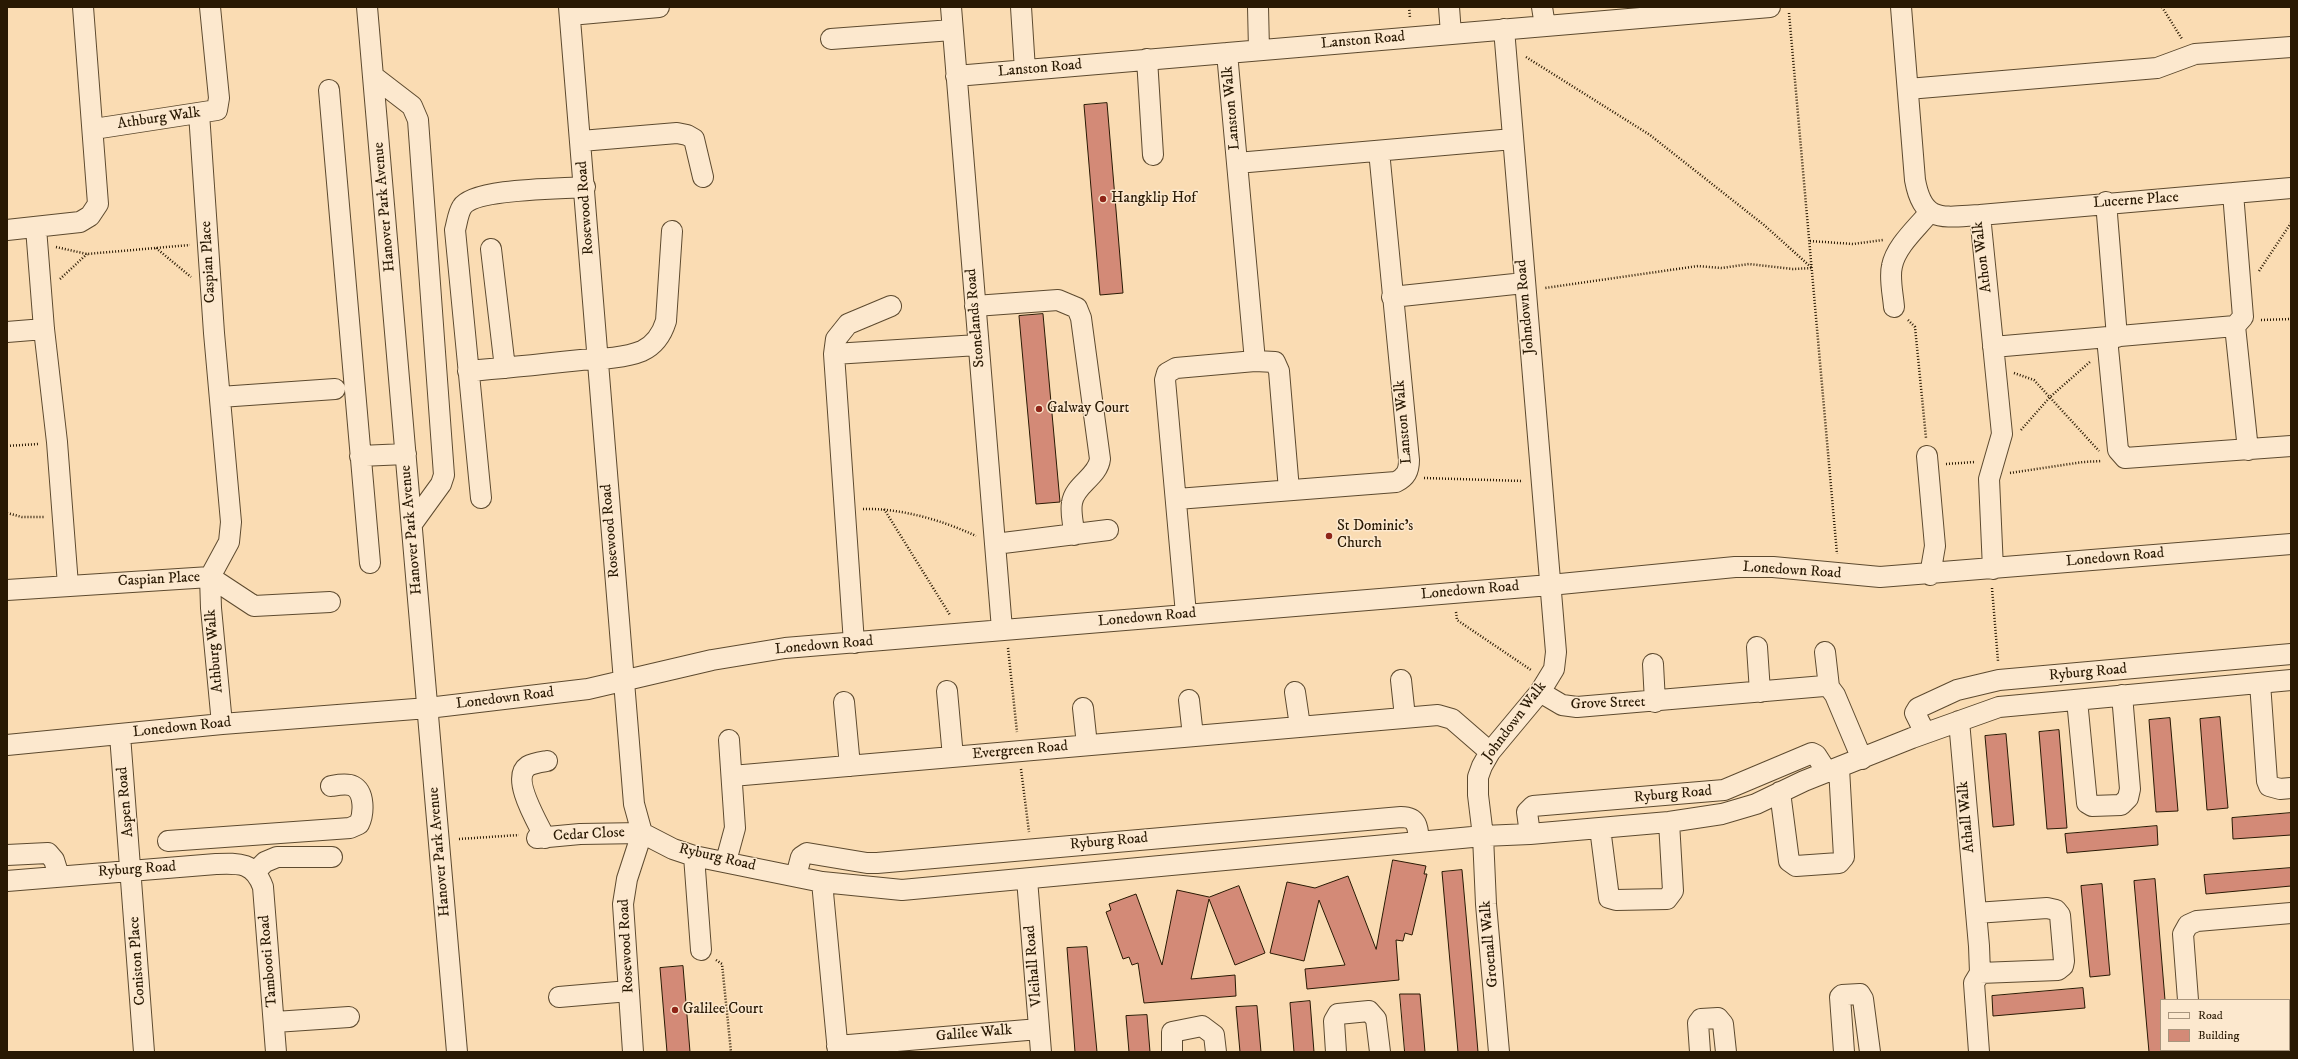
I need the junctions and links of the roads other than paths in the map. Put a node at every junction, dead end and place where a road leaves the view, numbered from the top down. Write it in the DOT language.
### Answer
graph roads {
  1 [pos="83,7"];
  2 [pos="210,7"];
  3 [pos="367,7"];
  4 [pos="659,7"];
  5 [pos="951,7"];
  6 [pos="1021,7"];
  7 [pos="1258,7"];
  8 [pos="1449,7"];
  9 [pos="1770,7"];
  10 [pos="1901,7"];
  11 [pos="569,11"];
  12 [pos="1624,13"];
  13 [pos="1543,16"];
  14 [pos="1504,29"];
  15 [pos="952,30"];
  16 [pos="1451,34"];
  17 [pos="831,40"];
  18 [pos="2291,47"];
  19 [pos="1259,50"];
  20 [pos="1227,53"];
  21 [pos="1147,59"];
  22 [pos="1025,70"];
  23 [pos="373,76"];
  24 [pos="956,76"];
  25 [pos="1908,89"];
  26 [pos="329,90"];
  27 [pos="200,113"];
  28 [pos="94,129"];
  29 [pos="1513,139"];
  30 [pos="580,141"];
  31 [pos="1380,151"];
  32 [pos="1153,155"];
  33 [pos="1237,163"];
  34 [pos="702,177"];
  35 [pos="585,187"];
  36 [pos="2291,188"];
  37 [pos="2233,193"];
  38 [pos="2106,202"];
  39 [pos="1930,213"];
  40 [pos="1980,215"];
  41 [pos="7,230"];
  42 [pos="672,231"];
  43 [pos="37,237"];
  44 [pos="492,249"];
  45 [pos="1525,288"];
  46 [pos="1392,297"];
  47 [pos="891,306"];
  48 [pos="975,306"];
  49 [pos="1894,306"];
  50 [pos="2239,322"];
  51 [pos="44,329"];
  52 [pos="7,332"];
  53 [pos="2111,343"];
  54 [pos="978,345"];
  55 [pos="1993,347"];
  56 [pos="834,354"];
  57 [pos="597,359"];
  58 [pos="1255,361"];
  59 [pos="505,368"];
  60 [pos="468,371"];
  61 [pos="335,389"];
  62 [pos="220,397"];
  63 [pos="2291,446"];
  64 [pos="2248,450"];
  65 [pos="406,454"];
  66 [pos="360,456"];
  67 [pos="1928,461"];
  68 [pos="1289,490"];
  69 [pos="481,498"];
  70 [pos="1177,499"];
  71 [pos="412,524"];
  72 [pos="1108,530"];
  73 [pos="1074,535"];
  74 [pos="994,544"];
  75 [pos="2291,544"];
  76 [pos="370,563"];
  77 [pos="1993,569"];
  78 [pos="1930,574"];
  79 [pos="210,577"];
  80 [pos="68,585"];
  81 [pos="1550,585"];
  82 [pos="7,590"];
  83 [pos="330,602"];
  84 [pos="1186,614"];
  85 [pos="1002,629"];
  86 [pos="854,643"];
  87 [pos="1757,648"];
  88 [pos="1825,652"];
  89 [pos="2291,654"];
  90 [pos="1652,664"];
  91 [pos="1401,680"];
  92 [pos="2291,680"];
  93 [pos="624,681"];
  94 [pos="2260,683"];
  95 [pos="1829,687"];
  96 [pos="947,691"];
  97 [pos="1295,692"];
  98 [pos="1540,692"];
  99 [pos="1760,692"];
  100 [pos="2122,696"];
  101 [pos="1189,700"];
  102 [pos="2077,700"];
  103 [pos="844,702"];
  104 [pos="1655,702"];
  105 [pos="428,708"];
  106 [pos="1083,708"];
  107 [pos="1405,717"];
  108 [pos="1959,721"];
  109 [pos="222,724"];
  110 [pos="1300,726"];
  111 [pos="1924,734"];
  112 [pos="120,735"];
  113 [pos="1193,736"];
  114 [pos="729,740"];
  115 [pos="7,745"];
  116 [pos="1087,745"];
  117 [pos="1490,752"];
  118 [pos="953,757"];
  119 [pos="1862,759"];
  120 [pos="546,761"];
  121 [pos="850,766"];
  122 [pos="1833,770"];
  123 [pos="732,776"];
  124 [pos="330,786"];
  125 [pos="2291,788"];
  126 [pos="1780,792"];
  127 [pos="1669,822"];
  128 [pos="1600,828"];
  129 [pos="642,833"];
  130 [pos="1530,834"];
  131 [pos="1483,836"];
  132 [pos="214,837"];
  133 [pos="168,841"];
  134 [pos="1419,842"];
  135 [pos="7,855"];
  136 [pos="694,856"];
  137 [pos="332,857"];
  138 [pos="726,861"];
  139 [pos="216,864"];
  140 [pos="132,870"];
  141 [pos="255,872"];
  142 [pos="59,876"];
  143 [pos="796,876"];
  144 [pos="1027,879"];
  145 [pos="7,880"];
  146 [pos="822,882"];
  147 [pos="1976,913"];
  148 [pos="2291,913"];
  149 [pos="702,950"];
  150 [pos="1980,973"];
  151 [pos="628,991"];
  152 [pos="560,997"];
  153 [pos="2188,999"];
  154 [pos="349,1017"];
  155 [pos="275,1022"];
  156 [pos="1039,1029"];
  157 [pos="837,1049"];
  158 [pos="144,1052"];
  159 [pos="276,1052"];
  160 [pos="457,1052"];
  161 [pos="633,1052"];
  162 [pos="1041,1052"];
  163 [pos="1172,1052"];
  164 [pos="1216,1052"];
  165 [pos="1336,1052"];
  166 [pos="1380,1052"];
  167 [pos="1499,1052"];
  168 [pos="1700,1052"];
  169 [pos="1726,1052"];
  170 [pos="1844,1052"];
  171 [pos="1870,1052"];
  172 [pos="1979,1052"];
  1 -- 28 [label="street"];
  2 -- 27 [label="street, Athburg Walk"];
  3 -- 23 [label="street, Hanover Park Avenue"];
  4 -- 11 [label="street"];
  5 -- 15 [label="street, Stonelands Road"];
  6 -- 22 [label="street"];
  7 -- 19 [label="street"];
  8 -- 16 [label="street"];
  9 -- 12 [label="street, Lanston Road"];
  10 -- 25 [label="street"];
  11 -- 30 [label="street, Rosewood Road"];
  12 -- 13 [label="street, Lanston Road"];
  13 -- 14 [label="street, Lanston Road"];
  14 -- 16 [label="street, Lanston Road"];
  14 -- 29 [label="street, Johndown Road"];
  15 -- 17 [label="street"];
  15 -- 24 [label="street, Stonelands Road"];
  16 -- 19 [label="street, Lanston Road"];
  18 -- 25 [label="street"];
  19 -- 20 [label="street, Lanston Road"];
  20 -- 21 [label="street, Lanston Road"];
  20 -- 33 [label="street, Lanston Walk"];
  21 -- 22 [label="street, Lanston Road"];
  21 -- 32 [label="street"];
  22 -- 24 [label="street, Lanston Road"];
  23 -- 65 [label="street, Hanover Park Avenue"];
  23 -- 71 [label="street"];
  24 -- 48 [label="street, Stonelands Road"];
  25 -- 39 [label="street"];
  26 -- 66 [label="street"];
  27 -- 28 [label="street, Athburg Walk"];
  27 -- 62 [label="street, Caspian Place"];
  28 -- 43 [label="street"];
  29 -- 31 [label="street, Lanston Walk"];
  29 -- 45 [label="street, Johndown Road"];
  30 -- 34 [label="street"];
  30 -- 35 [label="street, Rosewood Road"];
  31 -- 33 [label="street, Lanston Walk"];
  31 -- 46 [label="street, Lanston Walk"];
  33 -- 58 [label="street, Lanston Walk"];
  35 -- 57 [label="street, Rosewood Road"];
  35 -- 60 [label="street"];
  36 -- 37 [label="street, Lucerne Place"];
  37 -- 38 [label="street, Lucerne Place"];
  37 -- 50 [label="street"];
  38 -- 40 [label="street, Lucerne Place"];
  38 -- 53 [label="street"];
  39 -- 40 [label="street, Athon Walk"];
  39 -- 49 [label="street"];
  40 -- 55 [label="street, Athon Walk"];
  41 -- 43 [label="street"];
  42 -- 57 [label="street"];
  43 -- 51 [label="street"];
  44 -- 59 [label="street"];
  45 -- 46 [label="street"];
  45 -- 81 [label="street, Johndown Road"];
  46 -- 68 [label="street, Lanston Walk"];
  47 -- 56 [label="street"];
  48 -- 54 [label="street, Stonelands Road"];
  48 -- 73 [label="street"];
  50 -- 53 [label="street"];
  50 -- 64 [label="street"];
  51 -- 52 [label="street"];
  51 -- 80 [label="street"];
  53 -- 55 [label="street"];
  53 -- 64 [label="street"];
  54 -- 56 [label="street"];
  54 -- 74 [label="street, Stonelands Road"];
  55 -- 77 [label="street"];
  56 -- 86 [label="street"];
  57 -- 59 [label="street"];
  57 -- 93 [label="street, Rosewood Road"];
  58 -- 68 [label="street"];
  58 -- 70 [label="street"];
  59 -- 60 [label="street"];
  60 -- 69 [label="street"];
  61 -- 62 [label="street"];
  62 -- 79 [label="street, Caspian Place"];
  63 -- 64 [label="street"];
  65 -- 66 [label="street"];
  65 -- 71 [label="street, Hanover Park Avenue"];
  66 -- 76 [label="street"];
  67 -- 78 [label="street"];
  68 -- 70 [label="street, Lanston Walk"];
  70 -- 84 [label="street"];
  71 -- 105 [label="street, Hanover Park Avenue"];
  72 -- 73 [label="street"];
  73 -- 74 [label="street"];
  74 -- 85 [label="street, Stonelands Road"];
  75 -- 77 [label="street, Lonedown Road"];
  77 -- 78 [label="street, Lonedown Road"];
  78 -- 81 [label="street, Lonedown Road"];
  79 -- 80 [label="street, Caspian Place"];
  79 -- 83 [label="street"];
  79 -- 109 [label="street, Athburg Walk"];
  80 -- 82 [label="street"];
  81 -- 84 [label="street, Lonedown Road"];
  81 -- 98 [label="street, Johndown Walk"];
  84 -- 85 [label="street, Lonedown Road"];
  85 -- 86 [label="street, Lonedown Road"];
  86 -- 93 [label="street, Lonedown Road"];
  87 -- 99 [label="street"];
  88 -- 95 [label="street"];
  89 -- 111 [label="street, Ryburg Road"];
  90 -- 104 [label="street, Grove Street"];
  91 -- 107 [label="street"];
  92 -- 94 [label="street, Ryburg Road"];
  93 -- 105 [label="street, Lonedown Road"];
  93 -- 129 [label="street, Rosewood Road"];
  94 -- 100 [label="street, Ryburg Road"];
  94 -- 125 [label="street"];
  95 -- 99 [label="street, Grove Street"];
  95 -- 119 [label="street"];
  96 -- 118 [label="street, Evergreen Road"];
  97 -- 110 [label="street"];
  98 -- 104 [label="street, Grove Street"];
  98 -- 117 [label="street, Johndown Walk"];
  99 -- 104 [label="street, Grove Street"];
  100 -- 102 [label="street, Ryburg Road"];
  100 -- 102 [label="street, Ryburg Road"];
  101 -- 113 [label="street"];
  102 -- 108 [label="street, Ryburg Road"];
  103 -- 121 [label="street"];
  105 -- 109 [label="street, Lonedown Road"];
  105 -- 160 [label="street, Hanover Park Avenue"];
  106 -- 116 [label="street, Evergreen Road"];
  107 -- 110 [label="street, Evergreen Road"];
  107 -- 117 [label="street, Evergreen Road"];
  108 -- 111 [label="street, Ryburg Road"];
  108 -- 147 [label="street, Athall Walk"];
  109 -- 112 [label="street, Lonedown Road"];
  110 -- 113 [label="street, Evergreen Road"];
  111 -- 119 [label="street, Ryburg Road"];
  112 -- 115 [label="street, Lonedown Road"];
  112 -- 140 [label="street, Aspen Road"];
  113 -- 116 [label="street, Evergreen Road"];
  114 -- 123 [label="street"];
  116 -- 118 [label="street, Evergreen Road"];
  117 -- 131 [label="street, Johndown Walk"];
  118 -- 121 [label="street, Evergreen Road"];
  119 -- 122 [label="street, Ryburg Road"];
  120 -- 129 [label="street, Cedar Close"];
  121 -- 123 [label="street, Evergreen Road"];
  122 -- 126 [label="street, Ryburg Road"];
  122 -- 126 [label="street"];
  122 -- 130 [label="street, Ryburg Road"];
  123 -- 138 [label="street"];
  124 -- 132 [label="street, Ryburg Road"];
  126 -- 127 [label="street, Ryburg Road"];
  127 -- 128 [label="street, Ryburg Road"];
  127 -- 128 [label="street"];
  128 -- 130 [label="street, Ryburg Road"];
  129 -- 136 [label="street, Ryburg Road"];
  129 -- 151 [label="street, Rosewood Road"];
  130 -- 131 [label="street, Ryburg Road"];
  131 -- 134 [label="street, Ryburg Road"];
  131 -- 167 [label="street, Groenall Walk"];
  132 -- 133 [label="street, Ryburg Road"];
  132 -- 139 [label="street"];
  134 -- 143 [label="street, Ryburg Road"];
  134 -- 144 [label="street, Ryburg Road"];
  135 -- 142 [label="street"];
  136 -- 138 [label="street, Ryburg Road"];
  136 -- 149 [label="street"];
  137 -- 141 [label="street"];
  138 -- 143 [label="street, Ryburg Road"];
  139 -- 140 [label="street, Ryburg Road"];
  139 -- 141 [label="street, Ryburg Road"];
  140 -- 142 [label="street, Ryburg Road"];
  140 -- 158 [label="street, Coniston Place"];
  141 -- 155 [label="street, Tambooti Road"];
  142 -- 145 [label="street, Ryburg Road"];
  143 -- 146 [label="street, Ryburg Road"];
  144 -- 146 [label="street, Ryburg Road"];
  144 -- 156 [label="street, Vleihall Road"];
  146 -- 157 [label="street, Galilee Walk"];
  147 -- 150 [label="street, Athall Walk"];
  147 -- 150 [label="street"];
  148 -- 153 [label="street"];
  150 -- 172 [label="street, Athall Walk"];
  151 -- 152 [label="street"];
  151 -- 161 [label="street, Rosewood Road"];
  154 -- 155 [label="street"];
  155 -- 159 [label="street, Tambooti Road"];
  156 -- 157 [label="street, Galilee Walk"];
  156 -- 162 [label="street, Vleihall Road"];
  163 -- 164 [label="street"];
  165 -- 166 [label="street"];
  168 -- 169 [label="street"];
  170 -- 171 [label="street"];
}
